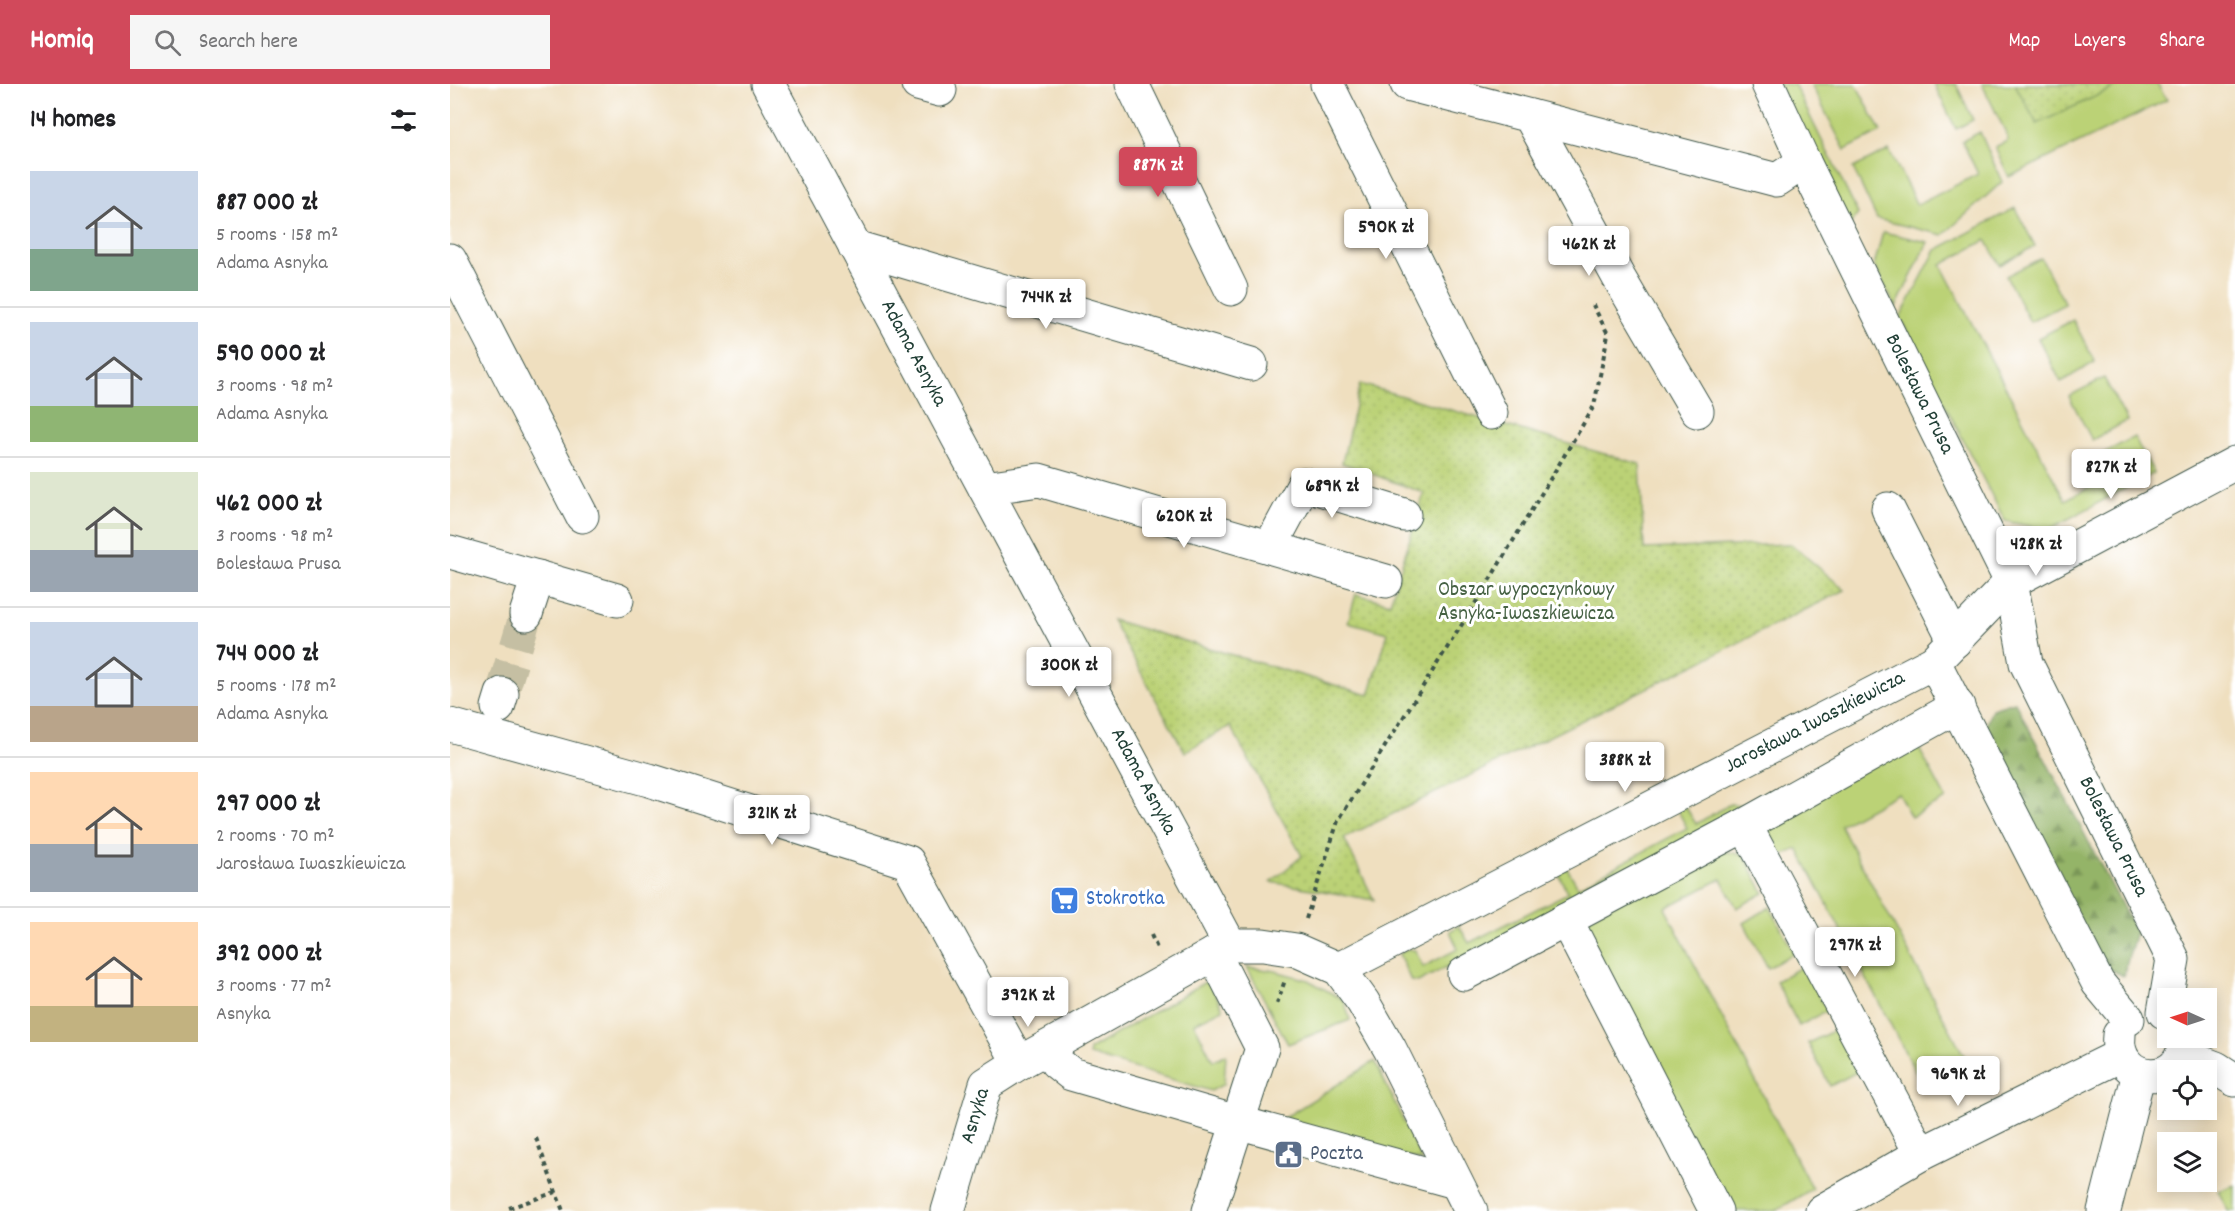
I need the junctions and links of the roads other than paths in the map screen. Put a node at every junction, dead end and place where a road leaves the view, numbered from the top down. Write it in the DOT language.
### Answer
graph roads {
  1 [pos="768,84"];
  2 [pos="1132,84"];
  3 [pos="1327,84"];
  4 [pos="1407,84"];
  5 [pos="1768,84"];
  6 [pos="1530,116"];
  7 [pos="1804,162"];
  8 [pos="855,247"];
  9 [pos="450,260"];
  10 [pos="1231,289"];
  11 [pos="1251,364"];
  12 [pos="1696,411"];
  13 [pos="1491,413"];
  14 [pos="2235,463"];
  15 [pos="985,488"];
  16 [pos="1887,509"];
  17 [pos="1404,515"];
  18 [pos="582,516"];
  19 [pos="1270,548"];
  20 [pos="450,552"];
  21 [pos="538,577"];
  22 [pos="1386,581"];
  23 [pos="2010,582"];
  24 [pos="617,600"];
  25 [pos="526,614"];
  26 [pos="1945,651"];
  27 [pos="1958,706"];
  28 [pos="450,725"];
  29 [pos="1745,825"];
  30 [pos="1566,920"];
  31 [pos="1222,949"];
  32 [pos="1339,969"];
  33 [pos="1464,975"];
  34 [pos="2169,988"];
  35 [pos="2157,1011"];
  36 [pos="2128,1019"];
  37 [pos="1048,1047"];
  38 [pos="2182,1048"];
  39 [pos="2186,1048"];
  40 [pos="1019,1063"];
  41 [pos="2130,1064"];
  42 [pos="2235,1080"];
  43 [pos="1238,1122"];
  44 [pos="1921,1154"];
  45 [pos="1456,1182"];
  46 [pos="2111,1204"];
  47 [pos="948,1211"];
  48 [pos="1209,1211"];
  49 [pos="1472,1211"];
  50 [pos="1716,1211"];
  51 [pos="1822,1211"];
  1 -- 8 [label="street, Adama Asnyka"];
  2 -- 10 [label="street"];
  3 -- 13 [label="street"];
  4 -- 6 [label="street"];
  5 -- 7 [label="street, Bolesława Prusa"];
  6 -- 7 [label="street"];
  6 -- 12 [label="street"];
  7 -- 23 [label="street, Bolesława Prusa"];
  8 -- 11 [label="street"];
  8 -- 15 [label="street, Adama Asnyka"];
  9 -- 18 [label="street"];
  14 -- 23 [label="street, Jarosława Iwaszkiewicza"];
  15 -- 19 [label="street"];
  15 -- 31 [label="street, Adama Asnyka"];
  16 -- 26 [label="street"];
  17 -- 19 [label="street"];
  19 -- 22 [label="street"];
  20 -- 21 [label="street"];
  21 -- 24 [label="street"];
  21 -- 25 [label="street"];
  23 -- 26 [label="street, Jarosława Iwaszkiewicza"];
  23 -- 34 [label="street, Bolesława Prusa"];
  26 -- 27 [label="street"];
  26 -- 32 [label="street, Jarosława Iwaszkiewicza"];
  27 -- 29 [label="street"];
  27 -- 36 [label="street"];
  28 -- 40 [label="street"];
  29 -- 30 [label="street"];
  29 -- 44 [label="street"];
  30 -- 33 [label="street"];
  30 -- 50 [label="street"];
  31 -- 32 [label="street"];
  31 -- 37 [label="street, Asnyka"];
  31 -- 43 [label="street, Adama Asnyka"];
  32 -- 45 [label="street"];
  35 -- 36 [label="street"];
  36 -- 41 [label="street"];
  37 -- 40 [label="street, Asnyka"];
  37 -- 43 [label="street"];
  38 -- 41 [label="street"];
  39 -- 42 [label="street"];
  40 -- 47 [label="street, Asnyka"];
  41 -- 44 [label="street"];
  41 -- 46 [label="street"];
  43 -- 45 [label="street"];
  43 -- 48 [label="street"];
  44 -- 51 [label="street"];
  45 -- 49 [label="street"];
}
